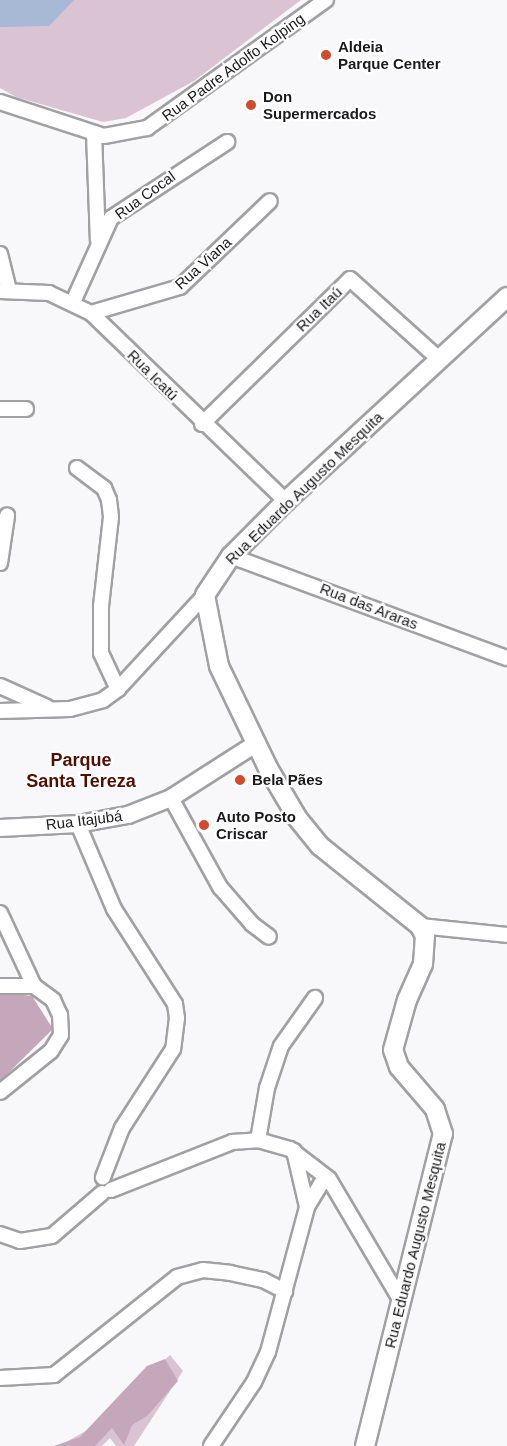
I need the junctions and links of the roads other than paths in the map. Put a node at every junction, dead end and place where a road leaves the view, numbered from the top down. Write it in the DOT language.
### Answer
graph roads {
  1 [pos="326,0"];
  2 [pos="0,102"];
  3 [pos="94,133"];
  4 [pos="227,142"];
  5 [pos="270,201"];
  6 [pos="98,242"];
  7 [pos="0,254"];
  8 [pos="5,290"];
  9 [pos="507,297"];
  10 [pos="73,302"];
  11 [pos="91,314"];
  12 [pos="439,359"];
  13 [pos="26,409"];
  14 [pos="0,410"];
  15 [pos="202,424"];
  16 [pos="77,468"];
  17 [pos="286,501"];
  18 [pos="7,516"];
  19 [pos="231,556"];
  20 [pos="0,563"];
  21 [pos="205,596"];
  22 [pos="507,658"];
  23 [pos="0,686"];
  24 [pos="118,689"];
  25 [pos="52,709"];
  26 [pos="0,711"];
  27 [pos="257,743"];
  28 [pos="171,798"];
  29 [pos="78,824"];
  30 [pos="0,828"];
  31 [pos="0,913"];
  32 [pos="420,926"];
  33 [pos="507,935"];
  34 [pos="269,936"];
  35 [pos="0,986"];
  36 [pos="34,986"];
  37 [pos="315,998"];
  38 [pos="0,1092"];
  39 [pos="258,1140"];
  40 [pos="294,1151"];
  41 [pos="329,1179"];
  42 [pos="107,1192"];
  43 [pos="307,1207"];
  44 [pos="0,1234"];
  45 [pos="285,1291"];
  46 [pos="400,1299"];
  47 [pos="0,1378"];
  48 [pos="212,1446"];
  49 [pos="365,1446"];
  1 -- 3 [label="street, Rua Padre Adolfo Kolping"];
  2 -- 3 [label="street, Rua Padre Adolfo Kolping"];
  3 -- 6 [label="street"];
  4 -- 6 [label="street, Rua Cocal"];
  5 -- 11 [label="street, Rua Viana"];
  6 -- 10 [label="street, Rua Cocal"];
  7 -- 8 [label="street"];
  8 -- 10 [label="street, Rua Icatú"];
  9 -- 12 [label="main road, Rua Eduardo Augusto Mesquita"];
  10 -- 11 [label="street, Rua Icatú"];
  11 -- 15 [label="street, Rua Icatú"];
  12 -- 15 [label="street, Rua Itaú"];
  12 -- 17 [label="main road, Rua Eduardo Augusto Mesquita"];
  13 -- 14 [label="street"];
  15 -- 17 [label="street, Rua Icatú"];
  16 -- 24 [label="street"];
  17 -- 19 [label="main road, Rua Eduardo Augusto Mesquita"];
  18 -- 20 [label="street"];
  19 -- 21 [label="main road, Rua Eduardo Augusto Mesquita"];
  19 -- 22 [label="street, Rua das Araras"];
  21 -- 24 [label="street"];
  21 -- 27 [label="main road"];
  23 -- 25 [label="street"];
  24 -- 25 [label="street"];
  25 -- 26 [label="street"];
  27 -- 28 [label="street, Rua Itajubá"];
  27 -- 32 [label="main road"];
  28 -- 29 [label="street, Rua Itajubá"];
  28 -- 34 [label="street"];
  29 -- 30 [label="street, Rua Itajubá"];
  29 -- 42 [label="street"];
  31 -- 36 [label="street"];
  32 -- 33 [label="street"];
  32 -- 46 [label="main road, Rua Eduardo Augusto Mesquita"];
  35 -- 36 [label="street"];
  36 -- 38 [label="street"];
  37 -- 39 [label="street"];
  39 -- 40 [label="street"];
  39 -- 42 [label="street"];
  40 -- 41 [label="street"];
  40 -- 43 [label="street"];
  41 -- 43 [label="street"];
  41 -- 46 [label="street"];
  42 -- 44 [label="street"];
  43 -- 45 [label="street"];
  45 -- 47 [label="street"];
  45 -- 48 [label="street"];
  46 -- 49 [label="main road, Rua Eduardo Augusto Mesquita"];
}
